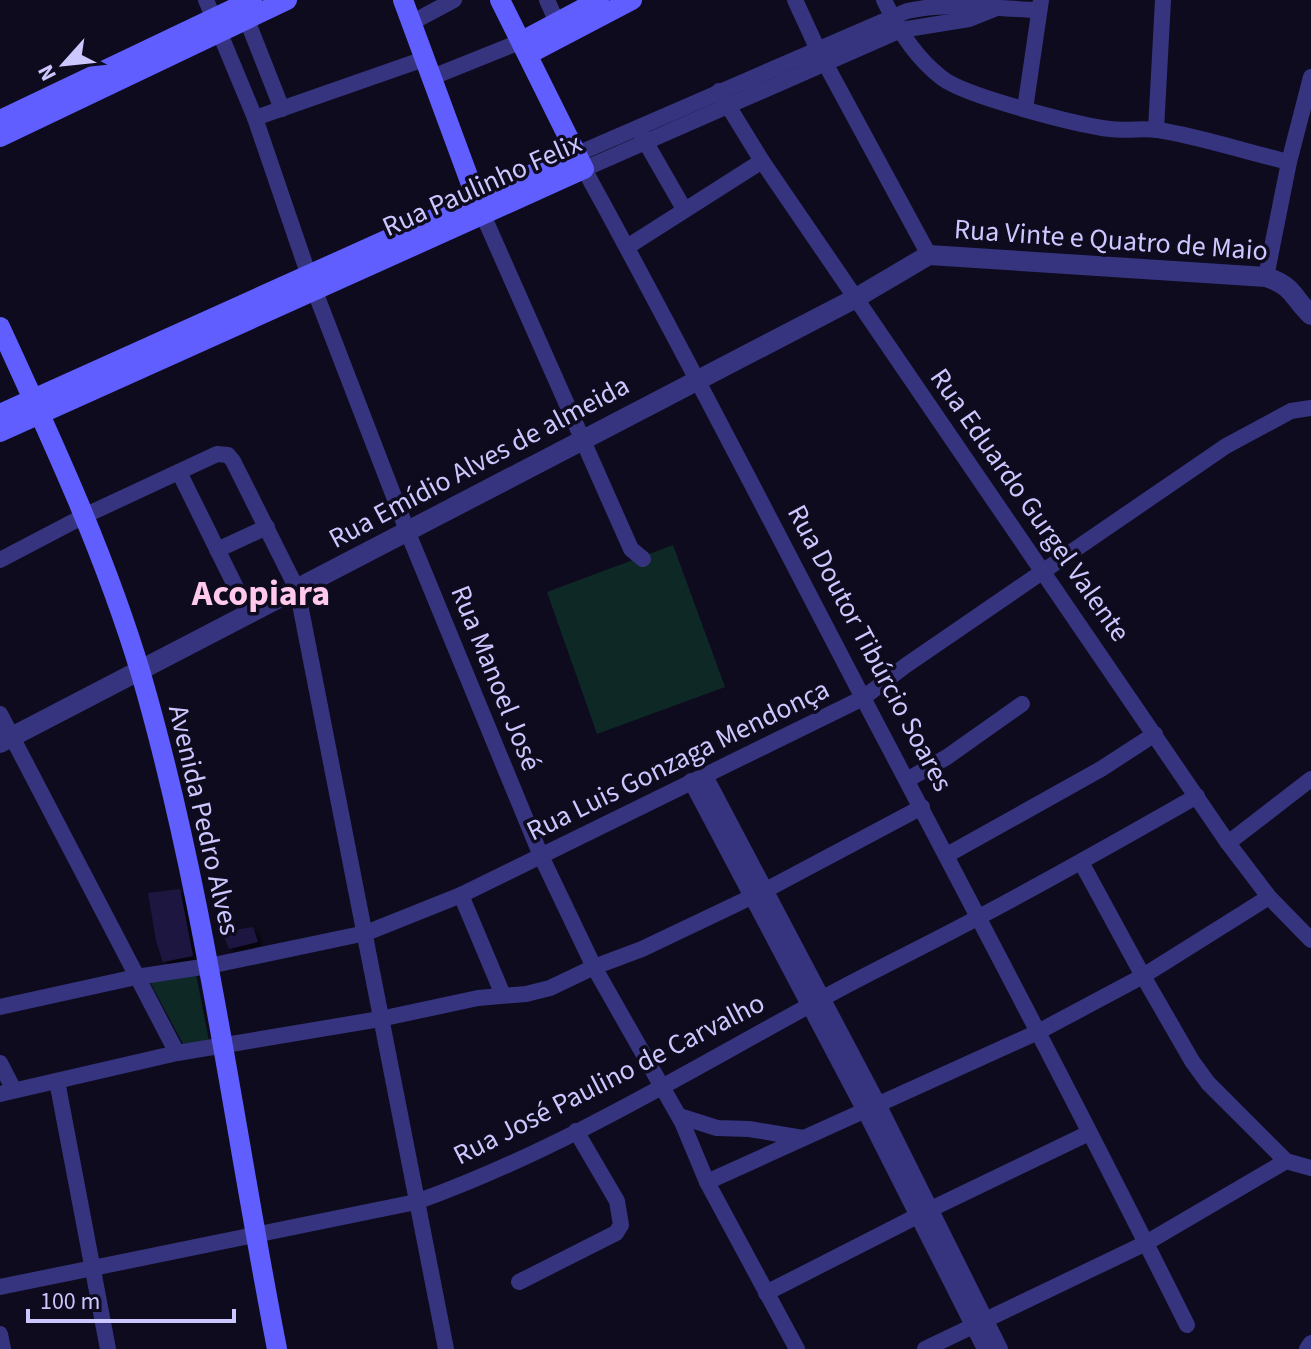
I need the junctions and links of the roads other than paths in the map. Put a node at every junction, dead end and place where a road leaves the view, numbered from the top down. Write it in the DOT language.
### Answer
graph roads {
  1 [pos="287,0"];
  2 [pos="403,0"];
  3 [pos="454,0"];
  4 [pos="500,0"];
  5 [pos="547,0"];
  6 [pos="599,0"];
  7 [pos="795,0"];
  8 [pos="884,0"];
  9 [pos="1163,0"];
  10 [pos="627,1"];
  11 [pos="1040,5"];
  12 [pos="246,8"];
  13 [pos="214,17"];
  14 [pos="411,23"];
  15 [pos="896,23"];
  16 [pos="557,31"];
  17 [pos="525,48"];
  18 [pos="821,56"];
  19 [pos="427,68"];
  20 [pos="1311,77"];
  21 [pos="723,98"];
  22 [pos="282,109"];
  23 [pos="1025,109"];
  24 [pos="255,118"];
  25 [pos="0,120"];
  26 [pos="1156,130"];
  27 [pos="641,136"];
  28 [pos="0,137"];
  29 [pos="581,161"];
  30 [pos="762,161"];
  31 [pos="1289,162"];
  32 [pos="480,208"];
  33 [pos="684,209"];
  34 [pos="627,247"];
  35 [pos="929,255"];
  36 [pos="1266,277"];
  37 [pos="312,284"];
  38 [pos="856,298"];
  39 [pos="1311,315"];
  40 [pos="0,327"];
  41 [pos="699,379"];
  42 [pos="37,406"];
  43 [pos="1311,408"];
  44 [pos="0,414"];
  45 [pos="0,432"];
  46 [pos="582,439"];
  47 [pos="179,472"];
  48 [pos="84,516"];
  49 [pos="267,527"];
  50 [pos="408,533"];
  51 [pos="217,550"];
  52 [pos="643,559"];
  53 [pos="0,560"];
  54 [pos="1044,572"];
  55 [pos="297,589"];
  56 [pos="249,614"];
  57 [pos="140,671"];
  58 [pos="863,698"];
  59 [pos="1022,704"];
  60 [pos="0,714"];
  61 [pos="1155,734"];
  62 [pos="6,740"];
  63 [pos="698,778"];
  64 [pos="1311,779"];
  65 [pos="907,780"];
  66 [pos="1197,796"];
  67 [pos="922,807"];
  68 [pos="1228,843"];
  69 [pos="947,855"];
  70 [pos="541,856"];
  71 [pos="1081,862"];
  72 [pos="758,894"];
  73 [pos="461,895"];
  74 [pos="1269,897"];
  75 [pos="979,917"];
  76 [pos="366,933"];
  77 [pos="1311,940"];
  78 [pos="209,966"];
  79 [pos="594,967"];
  80 [pos="1143,976"];
  81 [pos="136,977"];
  82 [pos="503,995"];
  83 [pos="816,1002"];
  84 [pos="0,1007"];
  85 [pos="380,1019"];
  86 [pos="1038,1032"];
  87 [pos="223,1045"];
  88 [pos="177,1053"];
  89 [pos="0,1063"];
  90 [pos="57,1081"];
  91 [pos="661,1087"];
  92 [pos="7,1092"];
  93 [pos="872,1108"];
  94 [pos="679,1116"];
  95 [pos="576,1131"];
  96 [pos="1089,1133"];
  97 [pos="803,1138"];
  98 [pos="1286,1161"];
  99 [pos="1311,1168"];
  100 [pos="707,1182"];
  101 [pos="416,1202"];
  102 [pos="924,1213"];
  103 [pos="255,1234"];
  104 [pos="1146,1243"];
  105 [pos="93,1267"];
  106 [pos="519,1282"];
  107 [pos="0,1287"];
  108 [pos="766,1293"];
  109 [pos="979,1323"];
  110 [pos="1187,1325"];
  111 [pos="0,1334"];
  112 [pos="1311,1343"];
  113 [pos="3,1349"];
  114 [pos="108,1349"];
  115 [pos="277,1349"];
  116 [pos="446,1349"];
  117 [pos="797,1349"];
  118 [pos="925,1349"];
  119 [pos="985,1349"];
  120 [pos="1000,1349"];
  121 [pos="1307,1349"];
  1 -- 12 [label="main road"];
  2 -- 14 [label="main road"];
  3 -- 14 [label="street"];
  4 -- 17 [label="main road, Rua Doutor Tibúrcio Soares"];
  5 -- 16 [label="street"];
  6 -- 16 [label="main road"];
  7 -- 18 [label="street"];
  8 -- 15 [label="street"];
  9 -- 26 [label="street"];
  10 -- 16 [label="main road"];
  11 -- 15 [label="street, Rua Paulinho Felix"];
  11 -- 23 [label="street"];
  12 -- 13 [label="main road"];
  12 -- 22 [label="street"];
  13 -- 24 [label="street, Rua Manoel José"];
  13 -- 25 [label="main road"];
  13 -- 28 [label="main road"];
  14 -- 19 [label="main road"];
  15 -- 18 [label="street, Rua Paulinho Felix"];
  15 -- 23 [label="street"];
  16 -- 17 [label="main road"];
  17 -- 19 [label="street"];
  17 -- 29 [label="main road, Rua Doutor Tibúrcio Soares"];
  18 -- 21 [label="street, Rua Paulinho Felix"];
  18 -- 35 [label="street"];
  19 -- 22 [label="street"];
  19 -- 32 [label="main road"];
  20 -- 31 [label="street"];
  21 -- 27 [label="street, Rua Paulinho Felix"];
  21 -- 30 [label="street, Rua Eduardo Gurgel Valente"];
  22 -- 24 [label="street"];
  23 -- 26 [label="street"];
  24 -- 37 [label="street, Rua Manoel José"];
  26 -- 31 [label="street"];
  27 -- 29 [label="street, Rua Paulinho Felix"];
  27 -- 33 [label="street"];
  29 -- 32 [label="main road, Rua Paulinho Felix"];
  29 -- 34 [label="street, Rua Doutor Tibúrcio Soares"];
  30 -- 33 [label="street"];
  30 -- 38 [label="street, Rua Eduardo Gurgel Valente"];
  31 -- 36 [label="street"];
  32 -- 37 [label="main road, Rua Paulinho Felix"];
  32 -- 46 [label="street"];
  33 -- 34 [label="street"];
  34 -- 41 [label="street, Rua Doutor Tibúrcio Soares"];
  35 -- 36 [label="street, Rua Vinte e Quatro de Maio"];
  35 -- 38 [label="street, Rua Vinte e Quatro de Maio"];
  36 -- 39 [label="street, Rua Vinte e Quatro de Maio"];
  37 -- 42 [label="main road, Rua Paulinho Felix"];
  37 -- 50 [label="street, Rua Manoel José"];
  38 -- 41 [label="street, Rua Emídio Alves de almeida"];
  38 -- 54 [label="street, Rua Eduardo Gurgel Valente"];
  40 -- 42 [label="main road, Avenida Pedro Alves"];
  41 -- 46 [label="street, Rua Emídio Alves de almeida"];
  41 -- 58 [label="street, Rua Doutor Tibúrcio Soares"];
  42 -- 44 [label="main road, Rua Paulinho Felix"];
  42 -- 45 [label="main road, Rua Paulinho Felix"];
  42 -- 48 [label="main road, Avenida Pedro Alves"];
  43 -- 54 [label="street, Rua Luis Gonzaga Mendonça"];
  46 -- 50 [label="street, Rua Emídio Alves de almeida"];
  46 -- 52 [label="street"];
  47 -- 48 [label="street"];
  47 -- 49 [label="street"];
  47 -- 51 [label="street"];
  48 -- 53 [label="street"];
  48 -- 57 [label="main road, Avenida Pedro Alves"];
  49 -- 51 [label="street"];
  49 -- 55 [label="street"];
  50 -- 55 [label="street, Rua Emídio Alves de almeida"];
  50 -- 70 [label="street, Rua Manoel José"];
  51 -- 56 [label="street"];
  54 -- 58 [label="street, Rua Luis Gonzaga Mendonça"];
  54 -- 61 [label="street, Rua Eduardo Gurgel Valente"];
  55 -- 56 [label="street, Rua Emídio Alves de almeida"];
  55 -- 76 [label="street"];
  56 -- 57 [label="street, Rua Emídio Alves de almeida"];
  57 -- 62 [label="street, Rua Emídio Alves de almeida"];
  57 -- 78 [label="main road, Avenida Pedro Alves"];
  58 -- 63 [label="street, Rua Luis Gonzaga Mendonça"];
  58 -- 65 [label="street, Rua Doutor Tibúrcio Soares"];
  59 -- 65 [label="street"];
  60 -- 62 [label="street"];
  61 -- 66 [label="street, Rua Eduardo Gurgel Valente"];
  61 -- 69 [label="street"];
  62 -- 81 [label="street"];
  63 -- 70 [label="street, Rua Luis Gonzaga Mendonça"];
  63 -- 72 [label="street"];
  64 -- 68 [label="street"];
  65 -- 67 [label="street, Rua Doutor Tibúrcio Soares"];
  66 -- 68 [label="street, Rua Eduardo Gurgel Valente"];
  66 -- 71 [label="street, Rua José Paulino de Carvalho"];
  67 -- 69 [label="street, Rua Doutor Tibúrcio Soares"];
  67 -- 72 [label="street"];
  68 -- 74 [label="street, Rua Eduardo Gurgel Valente"];
  69 -- 75 [label="street, Rua Doutor Tibúrcio Soares"];
  70 -- 73 [label="street, Rua Luis Gonzaga Mendonça"];
  70 -- 79 [label="street, Rua Manoel José"];
  71 -- 75 [label="street, Rua José Paulino de Carvalho"];
  71 -- 80 [label="street"];
  72 -- 79 [label="street"];
  72 -- 83 [label="street"];
  73 -- 76 [label="street, Rua Luis Gonzaga Mendonça"];
  73 -- 82 [label="street"];
  74 -- 77 [label="street, Rua Eduardo Gurgel Valente"];
  74 -- 80 [label="street"];
  75 -- 83 [label="street, Rua José Paulino de Carvalho"];
  75 -- 86 [label="street, Rua Doutor Tibúrcio Soares"];
  76 -- 78 [label="street, Rua Luis Gonzaga Mendonça"];
  76 -- 85 [label="street"];
  78 -- 81 [label="street, Rua Luis Gonzaga Mendonça"];
  78 -- 87 [label="main road, Avenida Pedro Alves"];
  79 -- 82 [label="street"];
  79 -- 91 [label="street, Rua Manoel José"];
  80 -- 86 [label="street"];
  80 -- 98 [label="street"];
  81 -- 84 [label="street, Rua Luis Gonzaga Mendonça"];
  81 -- 88 [label="street"];
  82 -- 85 [label="street"];
  83 -- 91 [label="street, Rua José Paulino de Carvalho"];
  83 -- 93 [label="street"];
  85 -- 87 [label="street"];
  85 -- 101 [label="street"];
  86 -- 93 [label="street"];
  86 -- 96 [label="street, Rua Doutor Tibúrcio Soares"];
  87 -- 88 [label="street"];
  87 -- 103 [label="main road, Avenida Pedro Alves"];
  88 -- 90 [label="street"];
  89 -- 92 [label="street"];
  90 -- 92 [label="street"];
  90 -- 105 [label="street"];
  91 -- 94 [label="street, Rua Manoel José"];
  91 -- 95 [label="street, Rua José Paulino de Carvalho"];
  93 -- 97 [label="street"];
  93 -- 102 [label="street"];
  94 -- 97 [label="street"];
  94 -- 100 [label="street, Rua Manoel José"];
  95 -- 101 [label="street, Rua José Paulino de Carvalho"];
  95 -- 106 [label="street"];
  96 -- 102 [label="street"];
  96 -- 104 [label="street, Rua Doutor Tibúrcio Soares"];
  97 -- 100 [label="street"];
  98 -- 99 [label="street"];
  98 -- 104 [label="street"];
  100 -- 108 [label="street, Rua Manoel José"];
  101 -- 103 [label="street, Rua José Paulino de Carvalho"];
  101 -- 116 [label="street"];
  102 -- 108 [label="street"];
  102 -- 109 [label="street"];
  103 -- 105 [label="street, Rua José Paulino de Carvalho"];
  103 -- 115 [label="main road, Avenida Pedro Alves"];
  104 -- 109 [label="street"];
  104 -- 110 [label="street, Rua Doutor Tibúrcio Soares"];
  105 -- 107 [label="street, Rua José Paulino de Carvalho"];
  105 -- 114 [label="street"];
  108 -- 117 [label="street, Rua Manoel José"];
  109 -- 118 [label="street"];
  109 -- 119 [label="street"];
  109 -- 120 [label="street"];
  111 -- 113 [label="street"];
  112 -- 121 [label="street"];
}
